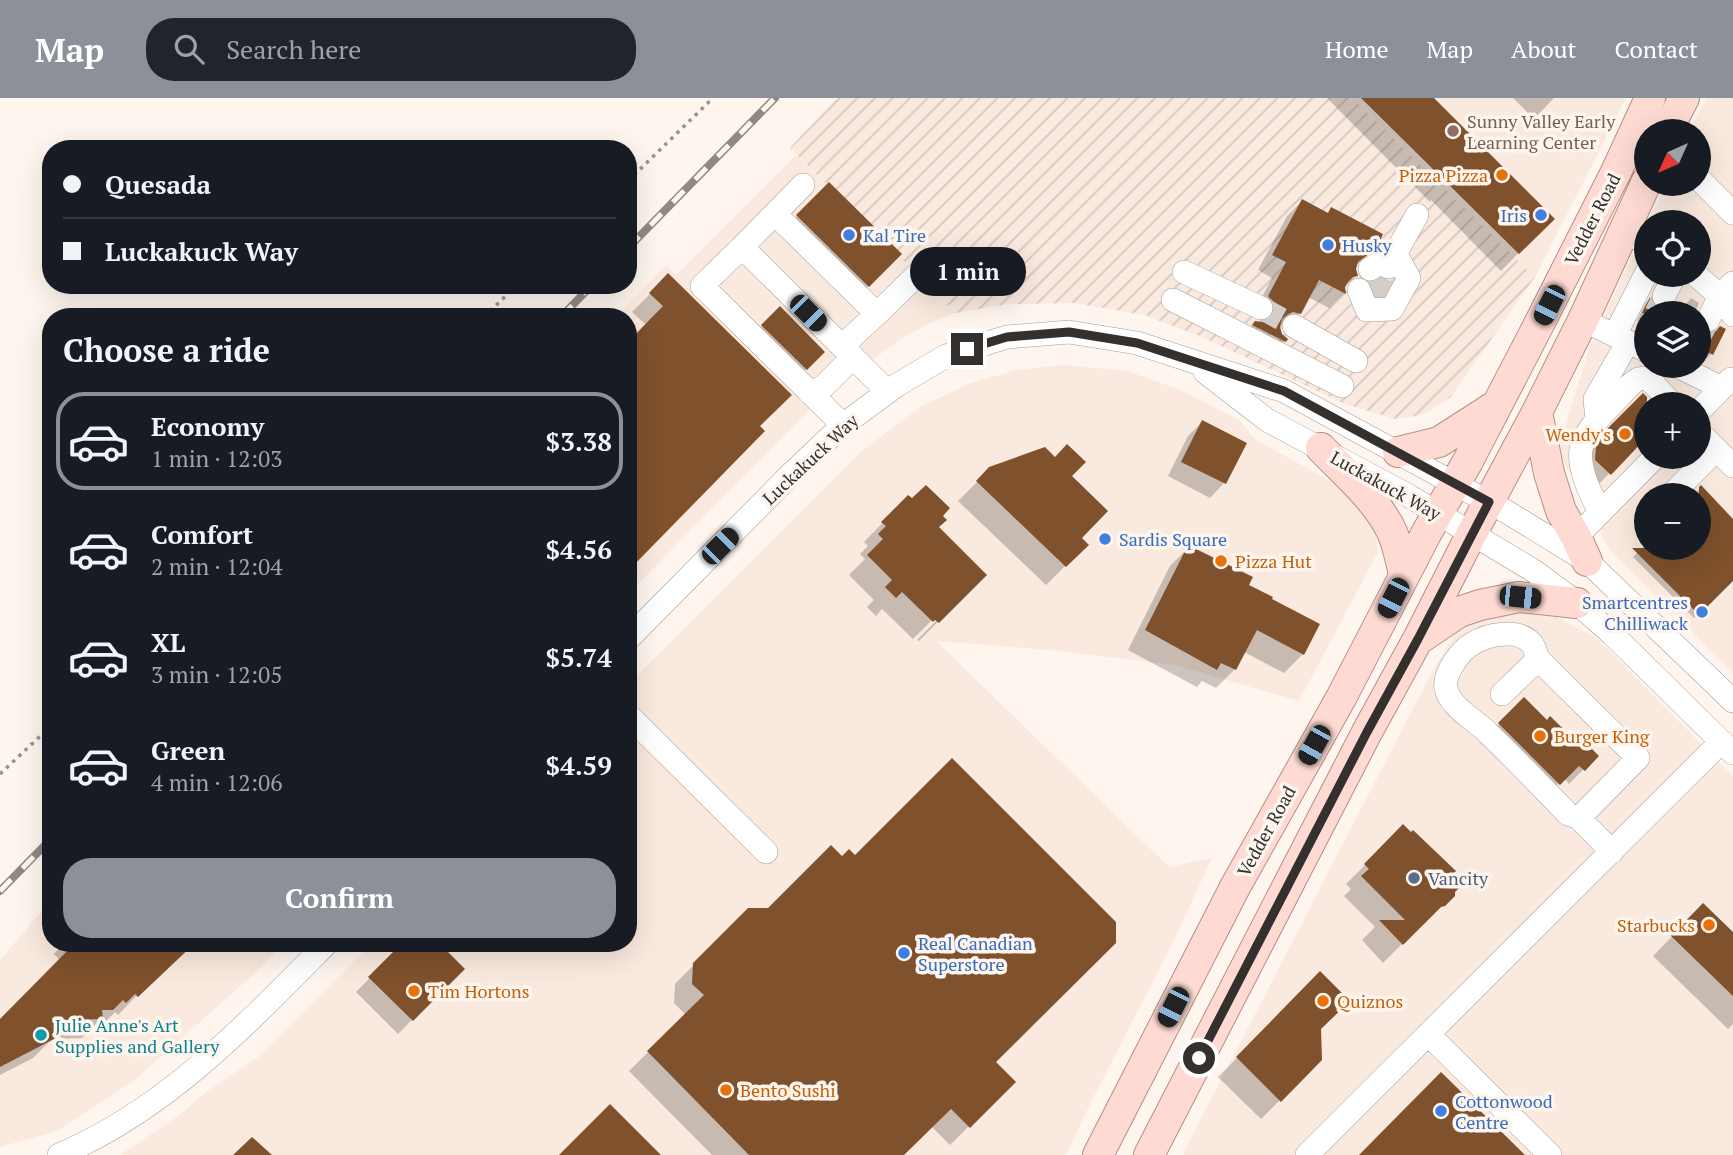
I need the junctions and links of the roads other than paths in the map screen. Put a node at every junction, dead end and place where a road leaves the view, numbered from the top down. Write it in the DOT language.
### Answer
graph roads {
  1 [pos="1650,98"];
  2 [pos="1684,98"];
  3 [pos="1673,119"];
  4 [pos="803,185"];
  5 [pos="1712,192"];
  6 [pos="1733,213"];
  7 [pos="775,214"];
  8 [pos="1417,215"];
  9 [pos="1634,239"];
  10 [pos="742,247"];
  11 [pos="1395,253"];
  12 [pos="1184,272"];
  13 [pos="919,273"];
  14 [pos="1377,273"];
  15 [pos="1711,285"];
  16 [pos="1669,287"];
  17 [pos="1664,296"];
  18 [pos="1729,298"];
  19 [pos="1173,300"];
  20 [pos="1365,304"];
  21 [pos="1261,308"];
  22 [pos="877,314"];
  23 [pos="1711,317"];
  24 [pos="1583,320"];
  25 [pos="1294,326"];
  26 [pos="1634,341"];
  27 [pos="1634,342"];
  28 [pos="847,352"];
  29 [pos="1192,361"];
  30 [pos="1356,361"];
  31 [pos="1711,377"];
  32 [pos="1728,383"];
  33 [pos="1342,386"];
  34 [pos="888,392"];
  35 [pos="1661,392"];
  36 [pos="810,393"];
  37 [pos="1711,399"];
  38 [pos="1495,406"];
  39 [pos="1537,412"];
  40 [pos="1597,419"];
  41 [pos="843,425"];
  42 [pos="1711,444"];
  43 [pos="1321,448"];
  44 [pos="1398,452"];
  45 [pos="1728,460"];
  46 [pos="1643,469"];
  47 [pos="1455,483"];
  48 [pos="1691,483"];
  49 [pos="1489,502"];
  50 [pos="1437,513"];
  51 [pos="1600,513"];
  52 [pos="1472,533"];
  53 [pos="1581,549"];
  54 [pos="1404,575"];
  55 [pos="1577,603"];
  56 [pos="637,630"];
  57 [pos="1418,639"];
  58 [pos="1538,659"];
  59 [pos="1503,694"];
  60 [pos="1732,696"];
  61 [pos="637,724"];
  62 [pos="1727,748"];
  63 [pos="1579,818"];
  64 [pos="766,852"];
  65 [pos="1612,852"];
  66 [pos="318,952"];
  67 [pos="1428,1034"];
  68 [pos="59,1155"];
  69 [pos="1098,1155"];
  70 [pos="1149,1155"];
  71 [pos="1307,1155"];
  72 [pos="1550,1155"];
  1 -- 38 [label="main road, Vedder Road"];
  2 -- 3 [label="main road"];
  4 -- 7 [label="street"];
  5 -- 6 [label="street"];
  7 -- 10 [label="street"];
  7 -- 22 [label="street"];
  8 -- 11 [label="street"];
  9 -- 24 [label="main road, Vedder Road"];
  10 -- 28 [label="street"];
  10 -- 36 [label="street"];
  11 -- 14 [label="street"];
  11 -- 20 [label="street"];
  12 -- 21 [label="street"];
  13 -- 22 [label="street"];
  15 -- 18 [label="street"];
  16 -- 17 [label="street"];
  18 -- 23 [label="street"];
  19 -- 33 [label="street"];
  22 -- 28 [label="street"];
  24 -- 26 [label="street"];
  24 -- 39 [label="main road, Vedder Road"];
  25 -- 30 [label="street"];
  27 -- 40 [label="street"];
  28 -- 34 [label="street"];
  28 -- 36 [label="street"];
  29 -- 34 [label="street, Luckakuck Way"];
  29 -- 43 [label="street, Luckakuck Way"];
  29 -- 44 [label="street, Luckakuck Way"];
  31 -- 32 [label="street"];
  32 -- 37 [label="street"];
  34 -- 41 [label="street, Luckakuck Way"];
  35 -- 40 [label="street"];
  36 -- 41 [label="street"];
  38 -- 44 [label="main road"];
  38 -- 47 [label="main road, Vedder Road"];
  39 -- 49 [label="main road, Vedder Road"];
  39 -- 53 [label="main road"];
  40 -- 51 [label="street"];
  41 -- 56 [label="street, Luckakuck Way"];
  42 -- 45 [label="street"];
  43 -- 50 [label="street, Luckakuck Way"];
  43 -- 54 [label="main road"];
  44 -- 47 [label="street, Luckakuck Way"];
  45 -- 48 [label="street"];
  46 -- 51 [label="street"];
  47 -- 49 [label="street, Luckakuck Way"];
  47 -- 50 [label="main road, Vedder Road"];
  49 -- 52 [label="main road, Vedder Road"];
  49 -- 53 [label="street, Luckakuck Way"];
  50 -- 52 [label="street, Luckakuck Way"];
  50 -- 54 [label="main road, Vedder Road"];
  51 -- 53 [label="street"];
  52 -- 55 [label="street, Luckakuck Way"];
  52 -- 57 [label="main road, Vedder Road"];
  53 -- 60 [label="street, Luckakuck Way"];
  54 -- 69 [label="main road, Vedder Road"];
  55 -- 57 [label="main road"];
  55 -- 62 [label="street, Luckakuck Way"];
  57 -- 70 [label="main road, Vedder Road"];
  58 -- 59 [label="street"];
  58 -- 63 [label="street"];
  58 -- 63 [label="street"];
  61 -- 64 [label="street"];
  62 -- 65 [label="street"];
  63 -- 65 [label="street"];
  65 -- 67 [label="street"];
  66 -- 68 [label="street"];
  67 -- 71 [label="street"];
  67 -- 72 [label="street"];
}
